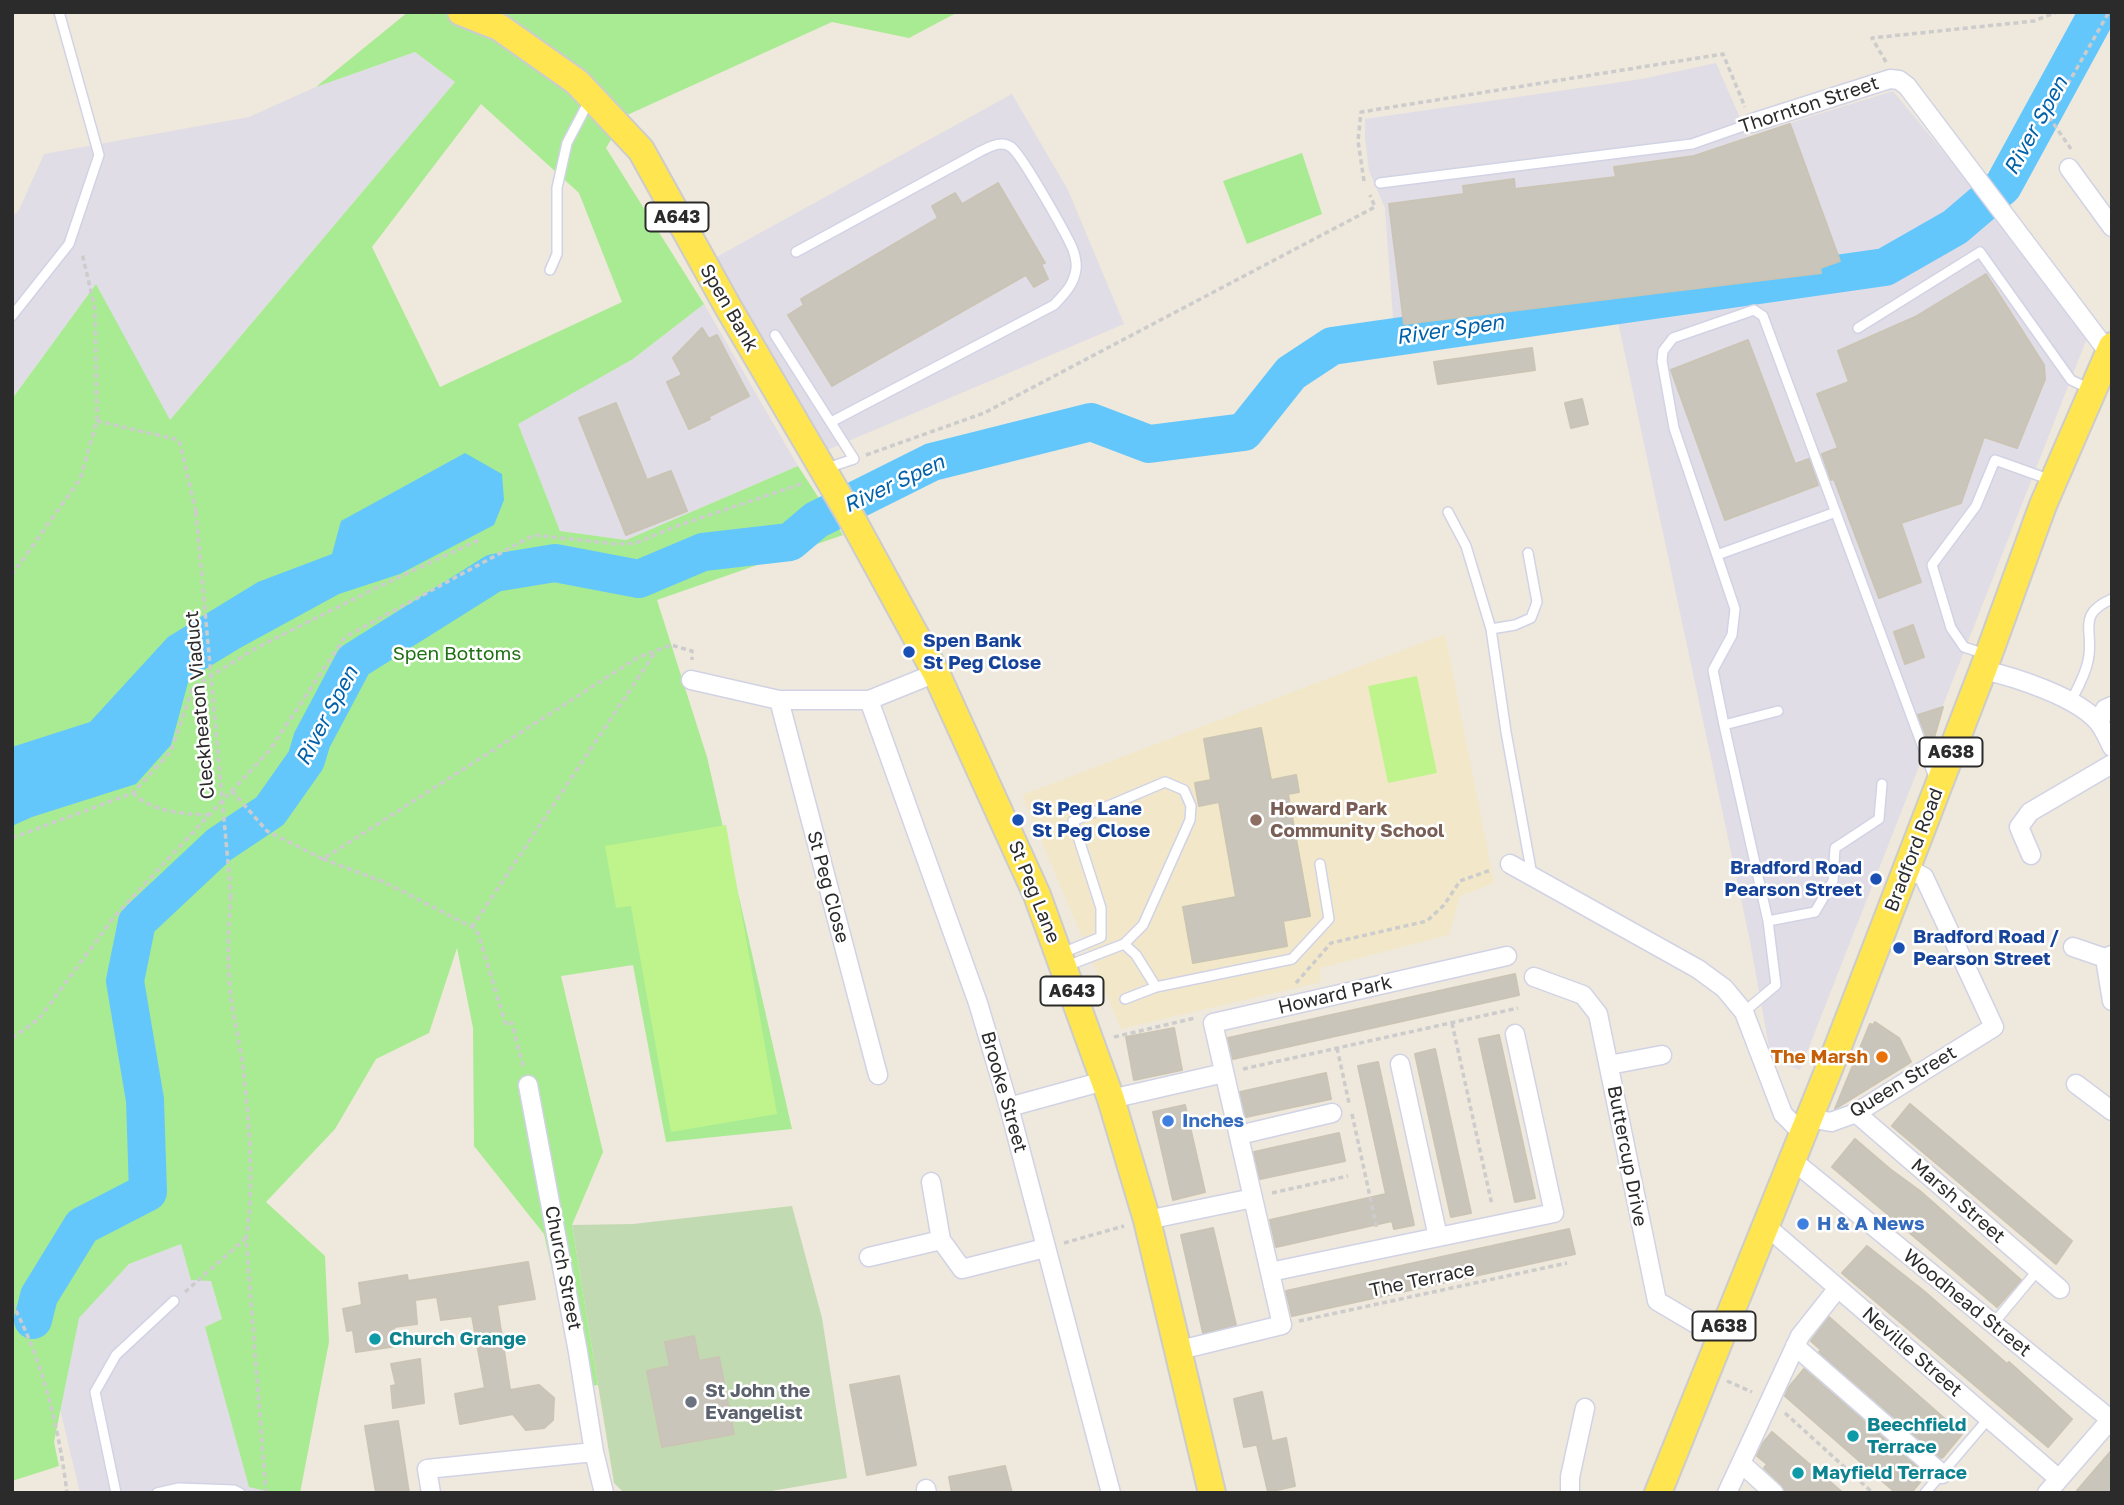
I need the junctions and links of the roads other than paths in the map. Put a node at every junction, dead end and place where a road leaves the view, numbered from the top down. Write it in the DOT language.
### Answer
graph roads {
  1 [pos="59,12"];
  2 [pos="461,12"];
  3 [pos="591,97"];
  4 [pos="1752,123"];
  5 [pos="2070,167"];
  6 [pos="1380,183"];
  7 [pos="2112,227"];
  8 [pos="796,252"];
  9 [pos="550,270"];
  10 [pos="12,316"];
  11 [pos="1858,328"];
  12 [pos="775,335"];
  13 [pos="2110,349"];
  14 [pos="2092,391"];
  15 [pos="831,422"];
  16 [pos="826,476"];
  17 [pos="2053,481"];
  18 [pos="1448,512"];
  19 [pos="1836,512"];
  20 [pos="1528,553"];
  21 [pos="1717,555"];
  22 [pos="2112,599"];
  23 [pos="1491,629"];
  24 [pos="1985,663"];
  25 [pos="936,673"];
  26 [pos="691,680"];
  27 [pos="779,700"];
  28 [pos="869,700"];
  29 [pos="2070,703"];
  30 [pos="2112,706"];
  31 [pos="1779,711"];
  32 [pos="2099,723"];
  33 [pos="1724,725"];
  34 [pos="2112,747"];
  35 [pos="2112,764"];
  36 [pos="1882,784"];
  37 [pos="1938,788"];
  38 [pos="2032,855"];
  39 [pos="1510,863"];
  40 [pos="1320,864"];
  41 [pos="1907,868"];
  42 [pos="1532,875"];
  43 [pos="1768,921"];
  44 [pos="1124,944"];
  45 [pos="2073,947"];
  46 [pos="1507,956"];
  47 [pos="2108,957"];
  48 [pos="1061,961"];
  49 [pos="1534,977"];
  50 [pos="1156,987"];
  51 [pos="1125,999"];
  52 [pos="2112,1001"];
  53 [pos="1744,1012"];
  54 [pos="1515,1034"];
  55 [pos="1662,1055"];
  56 [pos="1400,1064"];
  57 [pos="1609,1065"];
  58 [pos="1224,1073"];
  59 [pos="878,1075"];
  60 [pos="2076,1084"];
  61 [pos="528,1085"];
  62 [pos="1108,1090"];
  63 [pos="1009,1107"];
  64 [pos="2110,1107"];
  65 [pos="1332,1113"];
  66 [pos="1857,1113"];
  67 [pos="1805,1125"];
  68 [pos="1238,1135"];
  69 [pos="1791,1159"];
  70 [pos="931,1181"];
  71 [pos="1253,1198"];
  72 [pos="1147,1220"];
  73 [pos="1765,1225"];
  74 [pos="1438,1237"];
  75 [pos="941,1240"];
  76 [pos="1045,1248"];
  77 [pos="869,1258"];
  78 [pos="2038,1270"];
  79 [pos="1270,1272"];
  80 [pos="1838,1288"];
  81 [pos="2060,1289"];
  82 [pos="174,1301"];
  83 [pos="1993,1324"];
  84 [pos="1720,1338"];
  85 [pos="1795,1346"];
  86 [pos="1180,1350"];
  87 [pos="1585,1408"];
  88 [pos="1989,1418"];
  89 [pos="2111,1419"];
  90 [pos="594,1452"];
  91 [pos="1741,1463"];
  92 [pos="1942,1474"];
  93 [pos="2053,1486"];
  94 [pos="116,1493"];
  95 [pos="157,1493"];
  96 [pos="240,1493"];
  97 [pos="431,1493"];
  98 [pos="604,1493"];
  99 [pos="1111,1493"];
  100 [pos="1212,1493"];
  101 [pos="1570,1493"];
  102 [pos="1658,1493"];
  103 [pos="1727,1493"];
  104 [pos="1774,1493"];
  105 [pos="1925,1493"];
  1 -- 10 [label="lane"];
  2 -- 3 [label="main road, Spen Bank / A643"];
  3 -- 9 [label="lane"];
  3 -- 16 [label="main road, Spen Bank / A643"];
  4 -- 6 [label="lane, Thornton Street"];
  4 -- 13 [label="street, Thornton Street"];
  5 -- 7 [label="street"];
  8 -- 15 [label="lane"];
  11 -- 14 [label="lane"];
  12 -- 15 [label="lane"];
  13 -- 14 [label="main road, Bradford Road / A638"];
  14 -- 17 [label="main road, Bradford Road / A638"];
  15 -- 16 [label="lane"];
  16 -- 25 [label="main road, St Peg Lane / A643"];
  17 -- 24 [label="main road, Bradford Road / A638"];
  17 -- 24 [label="lane"];
  18 -- 23 [label="lane"];
  19 -- 21 [label="lane"];
  19 -- 21 [label="lane"];
  19 -- 37 [label="lane"];
  20 -- 23 [label="lane"];
  21 -- 33 [label="lane"];
  22 -- 29 [label="lane"];
  23 -- 42 [label="lane"];
  24 -- 29 [label="street"];
  24 -- 37 [label="main road, Bradford Road / A638"];
  25 -- 28 [label="street"];
  25 -- 48 [label="main road, St Peg Lane / A643"];
  26 -- 27 [label="street"];
  27 -- 28 [label="street"];
  27 -- 59 [label="street, St Peg Close"];
  28 -- 63 [label="street, Brooke Street"];
  29 -- 32 [label="street"];
  30 -- 32 [label="street"];
  31 -- 33 [label="lane"];
  32 -- 34 [label="street"];
  33 -- 43 [label="lane"];
  35 -- 38 [label="street"];
  36 -- 43 [label="lane"];
  37 -- 41 [label="main road, Bradford Road / A638"];
  39 -- 42 [label="street"];
  40 -- 50 [label="lane"];
  41 -- 66 [label="street, Queen Street"];
  41 -- 67 [label="main road, Bradford Road / A638"];
  42 -- 53 [label="street"];
  43 -- 53 [label="lane"];
  44 -- 48 [label="lane"];
  44 -- 48 [label="lane"];
  44 -- 50 [label="lane"];
  45 -- 47 [label="street"];
  46 -- 58 [label="street, Howard Park"];
  47 -- 52 [label="street"];
  48 -- 62 [label="main road, St Peg Lane / A643"];
  49 -- 57 [label="street, Buttercup Drive"];
  50 -- 51 [label="lane"];
  53 -- 67 [label="street"];
  54 -- 74 [label="street"];
  55 -- 57 [label="street"];
  56 -- 74 [label="street"];
  57 -- 84 [label="street, Buttercup Drive"];
  58 -- 62 [label="street"];
  58 -- 68 [label="street"];
  60 -- 64 [label="street"];
  61 -- 90 [label="street, Church Street"];
  62 -- 63 [label="street"];
  62 -- 72 [label="main road, St Peg Lane / A643"];
  63 -- 76 [label="street, Brooke Street"];
  65 -- 68 [label="street"];
  66 -- 67 [label="street, Queen Street"];
  66 -- 78 [label="street, Marsh Street"];
  67 -- 69 [label="main road, Bradford Road / A638"];
  68 -- 71 [label="street"];
  69 -- 73 [label="main road, A638"];
  69 -- 83 [label="street, Woodhead Street"];
  70 -- 75 [label="street"];
  71 -- 72 [label="street"];
  71 -- 79 [label="street"];
  72 -- 86 [label="main road, St Peg Lane / A643"];
  73 -- 80 [label="street, Neville Street"];
  73 -- 84 [label="main road, A638"];
  74 -- 79 [label="street"];
  75 -- 76 [label="street"];
  75 -- 77 [label="street"];
  76 -- 99 [label="street, Brooke Street"];
  78 -- 81 [label="street, Marsh Street"];
  78 -- 83 [label="lane"];
  79 -- 86 [label="street"];
  80 -- 85 [label="street"];
  80 -- 88 [label="street, Neville Street"];
  82 -- 94 [label="lane"];
  83 -- 89 [label="street, Woodhead Street"];
  84 -- 102 [label="main road, A638"];
  85 -- 91 [label="street"];
  85 -- 92 [label="street"];
  86 -- 100 [label="main road, St Peg Lane / A643"];
  87 -- 101 [label="street"];
  88 -- 92 [label="lane"];
  88 -- 93 [label="street, Neville Street"];
  89 -- 93 [label="street"];
  90 -- 97 [label="street"];
  90 -- 98 [label="street, Church Street"];
  91 -- 103 [label="street"];
  91 -- 104 [label="street"];
  92 -- 105 [label="lane"];
  95 -- 96 [label="lane"];
}
